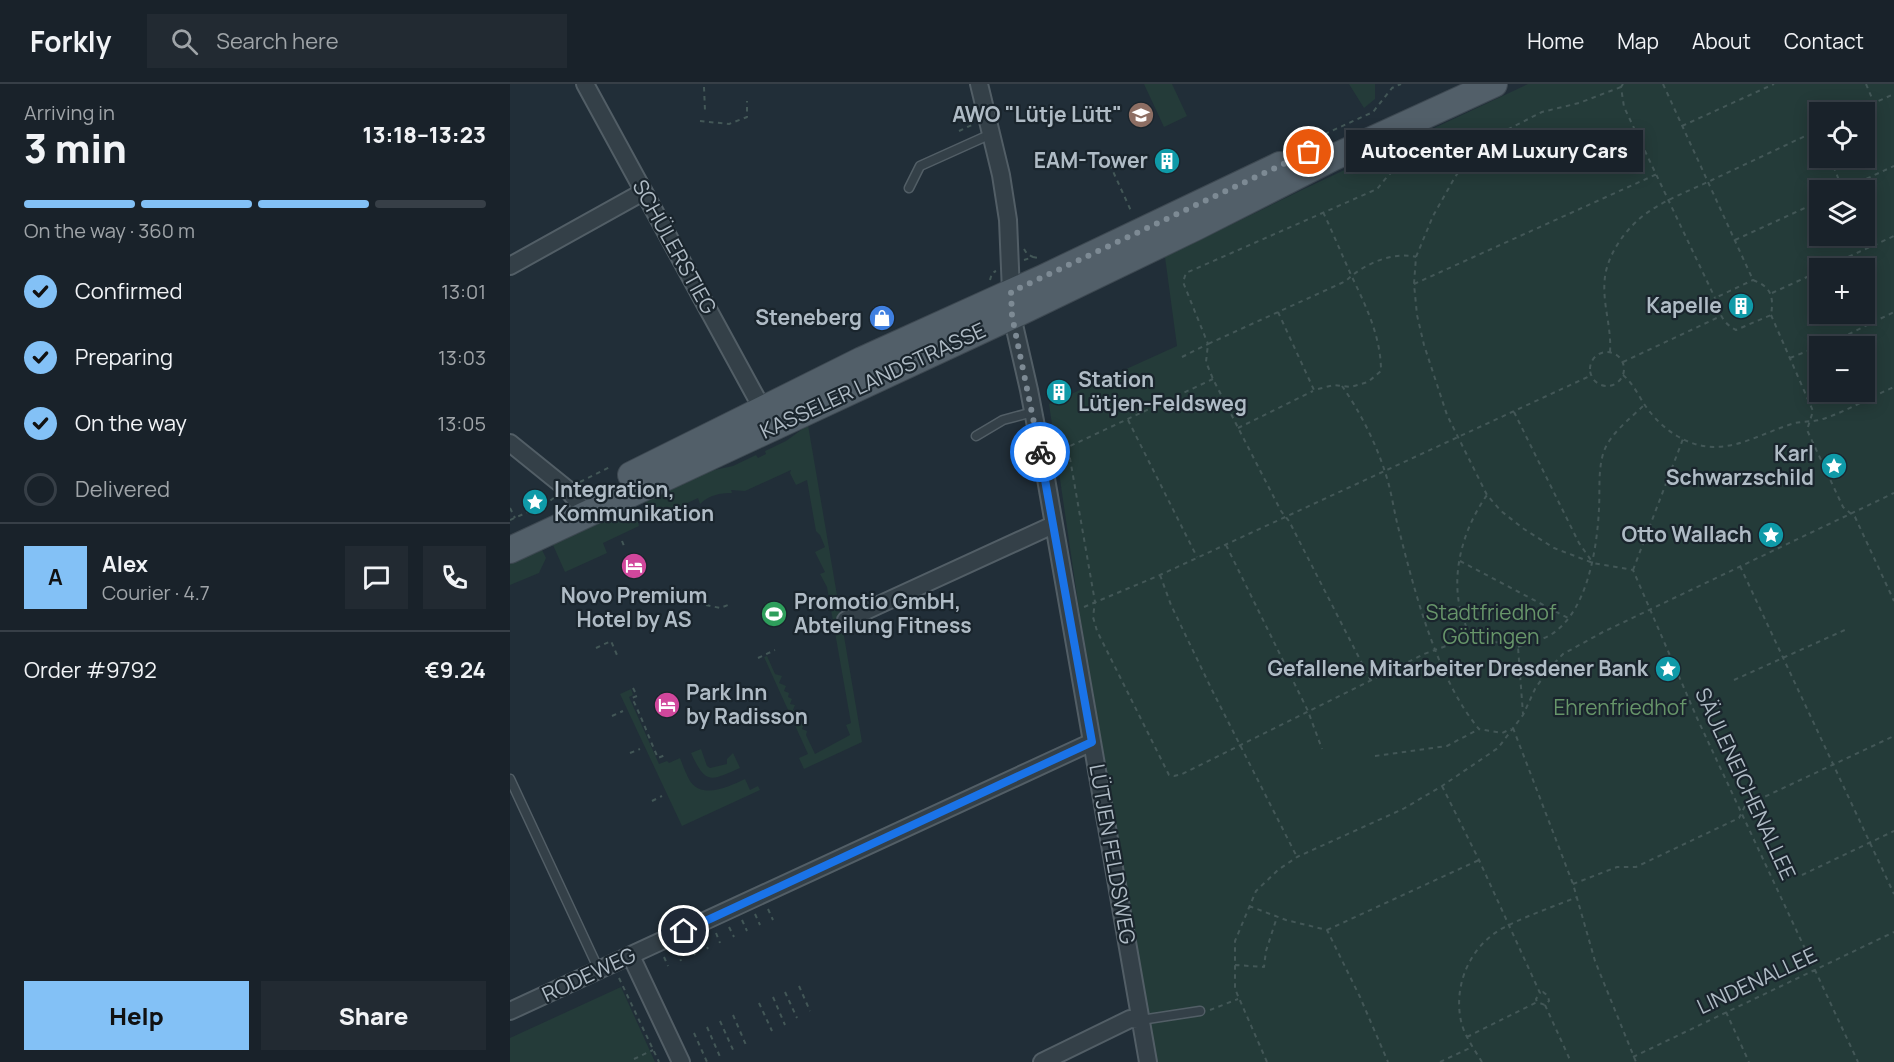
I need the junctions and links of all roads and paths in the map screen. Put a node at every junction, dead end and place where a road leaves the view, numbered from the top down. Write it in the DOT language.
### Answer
graph roads {
  1 [pos="585,84"];
  2 [pos="979,84"];
  3 [pos="1401,84"];
  4 [pos="1455,84"];
  5 [pos="1494,84"];
  6 [pos="1663,84"];
  7 [pos="1774,84"];
  8 [pos="1866,84"];
  9 [pos="1622,86"];
  10 [pos="704,87"];
  11 [pos="1894,94"];
  12 [pos="747,101"];
  13 [pos="1874,102"];
  14 [pos="1875,103"];
  15 [pos="705,111"];
  16 [pos="700,121"];
  17 [pos="1682,126"];
  18 [pos="991,134"];
  19 [pos="1809,135"];
  20 [pos="1479,144"];
  21 [pos="1291,149"];
  22 [pos="1106,156"];
  23 [pos="1894,166"];
  24 [pos="1657,174"];
  25 [pos="1864,180"];
  26 [pos="1708,182"];
  27 [pos="909,188"];
  28 [pos="643,192"];
  29 [pos="1669,200"];
  30 [pos="1809,206"];
  31 [pos="1323,212"];
  32 [pos="1136,221"];
  33 [pos="1894,236"];
  34 [pos="1735,240"];
  35 [pos="1416,257"];
  36 [pos="1846,258"];
  37 [pos="510,266"];
  38 [pos="1809,275"];
  39 [pos="1352,276"];
  40 [pos="1754,280"];
  41 [pos="1413,284"];
  42 [pos="1772,293"];
  43 [pos="1715,298"];
  44 [pos="1012,304"];
  45 [pos="1278,312"];
  46 [pos="1894,312"];
  47 [pos="1771,315"];
  48 [pos="1721,316"];
  49 [pos="1208,344"];
  50 [pos="1610,352"];
  51 [pos="1182,357"];
  52 [pos="1790,358"];
  53 [pos="1623,362"];
  54 [pos="1592,375"];
  55 [pos="1623,375"];
  56 [pos="1213,379"];
  57 [pos="1342,386"];
  58 [pos="1894,387"];
  59 [pos="1314,390"];
  60 [pos="1645,405"];
  61 [pos="763,410"];
  62 [pos="1033,412"];
  63 [pos="1514,412"];
  64 [pos="1128,420"];
  65 [pos="1810,421"];
  66 [pos="1238,428"];
  67 [pos="976,436"];
  68 [pos="1458,437"];
  69 [pos="1683,439"];
  70 [pos="510,443"];
  71 [pos="1385,471"];
  72 [pos="1894,493"];
  73 [pos="1487,495"];
  74 [pos="577,501"];
  75 [pos="510,508"];
  76 [pos="1851,514"];
  77 [pos="1286,517"];
  78 [pos="513,525"];
  79 [pos="1053,525"];
  80 [pos="622,541"];
  81 [pos="1225,544"];
  82 [pos="624,546"];
  83 [pos="510,550"];
  84 [pos="1197,557"];
  85 [pos="1460,561"];
  86 [pos="1593,563"];
  87 [pos="1740,567"];
  88 [pos="1633,570"];
  89 [pos="1160,575"];
  90 [pos="1894,601"];
  91 [pos="1095,603"];
  92 [pos="706,604"];
  93 [pos="729,605"];
  94 [pos="1649,609"];
  95 [pos="1069,614"];
  96 [pos="1568,618"];
  97 [pos="846,620"];
  98 [pos="1847,629"];
  99 [pos="1468,632"];
  100 [pos="1518,646"];
  101 [pos="596,648"];
  102 [pos="775,650"];
  103 [pos="1435,650"];
  104 [pos="617,655"];
  105 [pos="1782,657"];
  106 [pos="758,658"];
  107 [pos="1734,680"];
  108 [pos="1371,681"];
  109 [pos="633,688"];
  110 [pos="622,711"];
  111 [pos="1308,711"];
  112 [pos="1523,715"];
  113 [pos="612,716"];
  114 [pos="1513,728"];
  115 [pos="1479,729"];
  116 [pos="1894,736"];
  117 [pos="1092,742"];
  118 [pos="1239,745"];
  119 [pos="640,748"];
  120 [pos="1322,748"];
  121 [pos="630,753"];
  122 [pos="665,755"];
  123 [pos="1374,756"];
  124 [pos="1832,765"];
  125 [pos="510,779"];
  126 [pos="1442,786"];
  127 [pos="662,796"];
  128 [pos="652,801"];
  129 [pos="1742,812"];
  130 [pos="1894,831"];
  131 [pos="1869,843"];
  132 [pos="1297,857"];
  133 [pos="1479,860"];
  134 [pos="1802,875"];
  135 [pos="1573,884"];
  136 [pos="1894,894"];
  137 [pos="1577,897"];
  138 [pos="1249,906"];
  139 [pos="1277,916"];
  140 [pos="1508,926"];
  141 [pos="1327,930"];
  142 [pos="1894,932"];
  143 [pos="631,956"];
  144 [pos="1235,965"];
  145 [pos="606,967"];
  146 [pos="1816,970"];
  147 [pos="799,986"];
  148 [pos="785,992"];
  149 [pos="1540,993"];
  150 [pos="772,997"];
  151 [pos="1238,999"];
  152 [pos="1537,1002"];
  153 [pos="759,1003"];
  154 [pos="1545,1005"];
  155 [pos="510,1011"];
  156 [pos="810,1011"];
  157 [pos="1200,1011"];
  158 [pos="1726,1012"];
  159 [pos="733,1015"];
  160 [pos="797,1018"];
  161 [pos="1141,1020"];
  162 [pos="720,1021"];
  163 [pos="785,1024"];
  164 [pos="707,1027"];
  165 [pos="772,1031"];
  166 [pos="694,1033"];
  167 [pos="1467,1037"];
  168 [pos="746,1045"];
  169 [pos="1472,1047"];
  170 [pos="653,1050"];
  171 [pos="734,1052"];
  172 [pos="1633,1057"];
  173 [pos="634,1059"];
  174 [pos="721,1059"];
  175 [pos="658,1062"];
  176 [pos="681,1062"];
  177 [pos="707,1062"];
  178 [pos="1042,1062"];
  179 [pos="1148,1062"];
  180 [pos="1267,1062"];
  181 [pos="1388,1062"];
  182 [pos="1440,1062"];
  183 [pos="1482,1062"];
  184 [pos="1571,1062"];
  185 [pos="1636,1062"];
  186 [pos="1749,1062"];
  187 [pos="1858,1062"];
  1 -- 28 [label="street, SCHÜLERSTIEG"];
  2 -- 18 [label="street, LÜTJEN FELDSWEG"];
  3 -- 21 [label="path"];
  4 -- 44 [label="main road, KASSELER LANDSTRASSE"];
  5 -- 44 [label="main road, KASSELER LANDSTRASSE"];
  6 -- 17 [label="path"];
  7 -- 17 [label="path"];
  8 -- 13 [label="path"];
  9 -- 20 [label="path"];
  9 -- 24 [label="path"];
  10 -- 15 [label="path"];
  11 -- 14 [label="path"];
  12 -- 16 [label="path"];
  17 -- 26 [label="path"];
  18 -- 27 [label="lane"];
  18 -- 44 [label="street, LÜTJEN FELDSWEG"];
  19 -- 26 [label="path"];
  20 -- 31 [label="path"];
  20 -- 35 [label="path"];
  22 -- 32 [label="path"];
  23 -- 25 [label="path"];
  24 -- 29 [label="path"];
  24 -- 41 [label="path"];
  26 -- 29 [label="path"];
  26 -- 34 [label="path"];
  28 -- 37 [label="street"];
  28 -- 61 [label="street, SCHÜLERSTIEG"];
  29 -- 43 [label="path"];
  29 -- 50 [label="path"];
  30 -- 34 [label="path"];
  31 -- 39 [label="path"];
  31 -- 49 [label="path"];
  33 -- 36 [label="path"];
  34 -- 40 [label="path"];
  35 -- 39 [label="path"];
  35 -- 41 [label="path"];
  38 -- 42 [label="path"];
  39 -- 45 [label="path"];
  39 -- 57 [label="path"];
  40 -- 42 [label="path"];
  40 -- 43 [label="path"];
  41 -- 68 [label="path"];
  42 -- 47 [label="path"];
  43 -- 48 [label="path"];
  44 -- 61 [label="main road, KASSELER LANDSTRASSE"];
  44 -- 62 [label="street, LÜTJEN FELDSWEG"];
  44 -- 83 [label="main road, KASSELER LANDSTRASSE"];
  45 -- 49 [label="path"];
  45 -- 59 [label="path"];
  46 -- 52 [label="path"];
  47 -- 48 [label="path"];
  47 -- 52 [label="path"];
  48 -- 53 [label="path"];
  49 -- 51 [label="path"];
  49 -- 56 [label="path"];
  50 -- 53 [label="path"];
  50 -- 54 [label="path"];
  52 -- 65 [label="path"];
  53 -- 55 [label="path"];
  54 -- 55 [label="path"];
  54 -- 63 [label="path"];
  55 -- 60 [label="path"];
  56 -- 64 [label="path"];
  56 -- 66 [label="path"];
  57 -- 59 [label="path"];
  57 -- 71 [label="path"];
  58 -- 65 [label="path"];
  59 -- 66 [label="path"];
  60 -- 69 [label="path"];
  60 -- 86 [label="path"];
  61 -- 74 [label="main road, KASSELER LANDSTRASSE"];
  62 -- 67 [label="lane"];
  62 -- 79 [label="street, LÜTJEN FELDSWEG"];
  63 -- 68 [label="path"];
  63 -- 86 [label="path"];
  64 -- 84 [label="path"];
  64 -- 91 [label="path"];
  65 -- 69 [label="path"];
  65 -- 76 [label="path"];
  66 -- 77 [label="path"];
  68 -- 71 [label="path"];
  68 -- 73 [label="path"];
  69 -- 88 [label="path"];
  70 -- 74 [label="street"];
  71 -- 77 [label="path"];
  71 -- 103 [label="path"];
  72 -- 76 [label="path"];
  73 -- 85 [label="path"];
  73 -- 86 [label="path"];
  74 -- 78 [label="main road, KASSELER LANDSTRASSE"];
  75 -- 78 [label="path"];
  76 -- 87 [label="path"];
  76 -- 90 [label="path"];
  77 -- 81 [label="path"];
  77 -- 108 [label="path"];
  79 -- 95 [label="street, LÜTJEN FELDSWEG"];
  79 -- 97 [label="street"];
  80 -- 82 [label="path"];
  81 -- 84 [label="path"];
  81 -- 111 [label="path"];
  84 -- 89 [label="path"];
  85 -- 96 [label="path"];
  85 -- 99 [label="path"];
  86 -- 88 [label="path"];
  86 -- 96 [label="path"];
  87 -- 94 [label="path"];
  87 -- 105 [label="path"];
  88 -- 94 [label="path, SÄULENEICHENALLEE"];
  89 -- 91 [label="path"];
  89 -- 118 [label="path"];
  91 -- 95 [label="path"];
  91 -- 118 [label="path"];
  92 -- 93 [label="path"];
  94 -- 112 [label="path"];
  94 -- 129 [label="path, SÄULENEICHENALLEE"];
  95 -- 117 [label="street, LÜTJEN FELDSWEG"];
  96 -- 100 [label="path"];
  98 -- 105 [label="path"];
  99 -- 100 [label="path"];
  99 -- 103 [label="path"];
  100 -- 112 [label="path"];
  101 -- 104 [label="path"];
  102 -- 106 [label="path"];
  103 -- 108 [label="path"];
  103 -- 115 [label="path"];
  105 -- 107 [label="path"];
  105 -- 124 [label="path"];
  108 -- 111 [label="path"];
  109 -- 122 [label="path"];
  110 -- 113 [label="path"];
  111 -- 118 [label="path"];
  111 -- 120 [label="path"];
  112 -- 114 [label="path"];
  114 -- 115 [label="path"];
  114 -- 126 [label="path"];
  114 -- 135 [label="path"];
  115 -- 123 [label="path"];
  116 -- 124 [label="path"];
  117 -- 143 [label="street, RODEWEG"];
  117 -- 161 [label="street, LÜTJEN FELDSWEG"];
  118 -- 132 [label="path"];
  119 -- 121 [label="path"];
  124 -- 129 [label="path"];
  124 -- 131 [label="path"];
  125 -- 145 [label="lane"];
  126 -- 132 [label="path"];
  126 -- 133 [label="path"];
  127 -- 128 [label="path"];
  129 -- 135 [label="path"];
  129 -- 146 [label="path, SÄULENEICHENALLEE"];
  130 -- 131 [label="path"];
  131 -- 134 [label="path"];
  131 -- 136 [label="path"];
  132 -- 138 [label="path"];
  133 -- 140 [label="path"];
  133 -- 141 [label="path"];
  135 -- 137 [label="path"];
  137 -- 140 [label="path"];
  137 -- 172 [label="path"];
  138 -- 139 [label="path"];
  138 -- 144 [label="path"];
  139 -- 141 [label="path"];
  139 -- 144 [label="path"];
  140 -- 149 [label="path"];
  140 -- 167 [label="path"];
  141 -- 181 [label="path"];
  142 -- 146 [label="path, LINDENALLEE"];
  143 -- 145 [label="street, RODEWEG"];
  143 -- 176 [label="street"];
  144 -- 151 [label="path"];
  145 -- 155 [label="street, RODEWEG"];
  145 -- 170 [label="path"];
  146 -- 158 [label="path, LINDENALLEE"];
  146 -- 187 [label="path, SÄULENEICHENALLEE"];
  147 -- 156 [label="path"];
  148 -- 160 [label="path"];
  149 -- 152 [label="path"];
  149 -- 154 [label="path"];
  150 -- 163 [label="path"];
  151 -- 157 [label="path"];
  151 -- 180 [label="path"];
  152 -- 154 [label="path"];
  152 -- 167 [label="path"];
  153 -- 165 [label="path"];
  154 -- 184 [label="path"];
  157 -- 161 [label="lane"];
  158 -- 172 [label="path, LINDENALLEE"];
  158 -- 186 [label="path"];
  159 -- 168 [label="path"];
  161 -- 178 [label="street"];
  161 -- 179 [label="street, LÜTJEN FELDSWEG"];
  162 -- 171 [label="path"];
  164 -- 174 [label="path"];
  166 -- 177 [label="path"];
  167 -- 169 [label="path"];
  169 -- 182 [label="path"];
  169 -- 183 [label="path"];
  170 -- 173 [label="path"];
  170 -- 175 [label="path"];
  172 -- 185 [label="path"];
}
